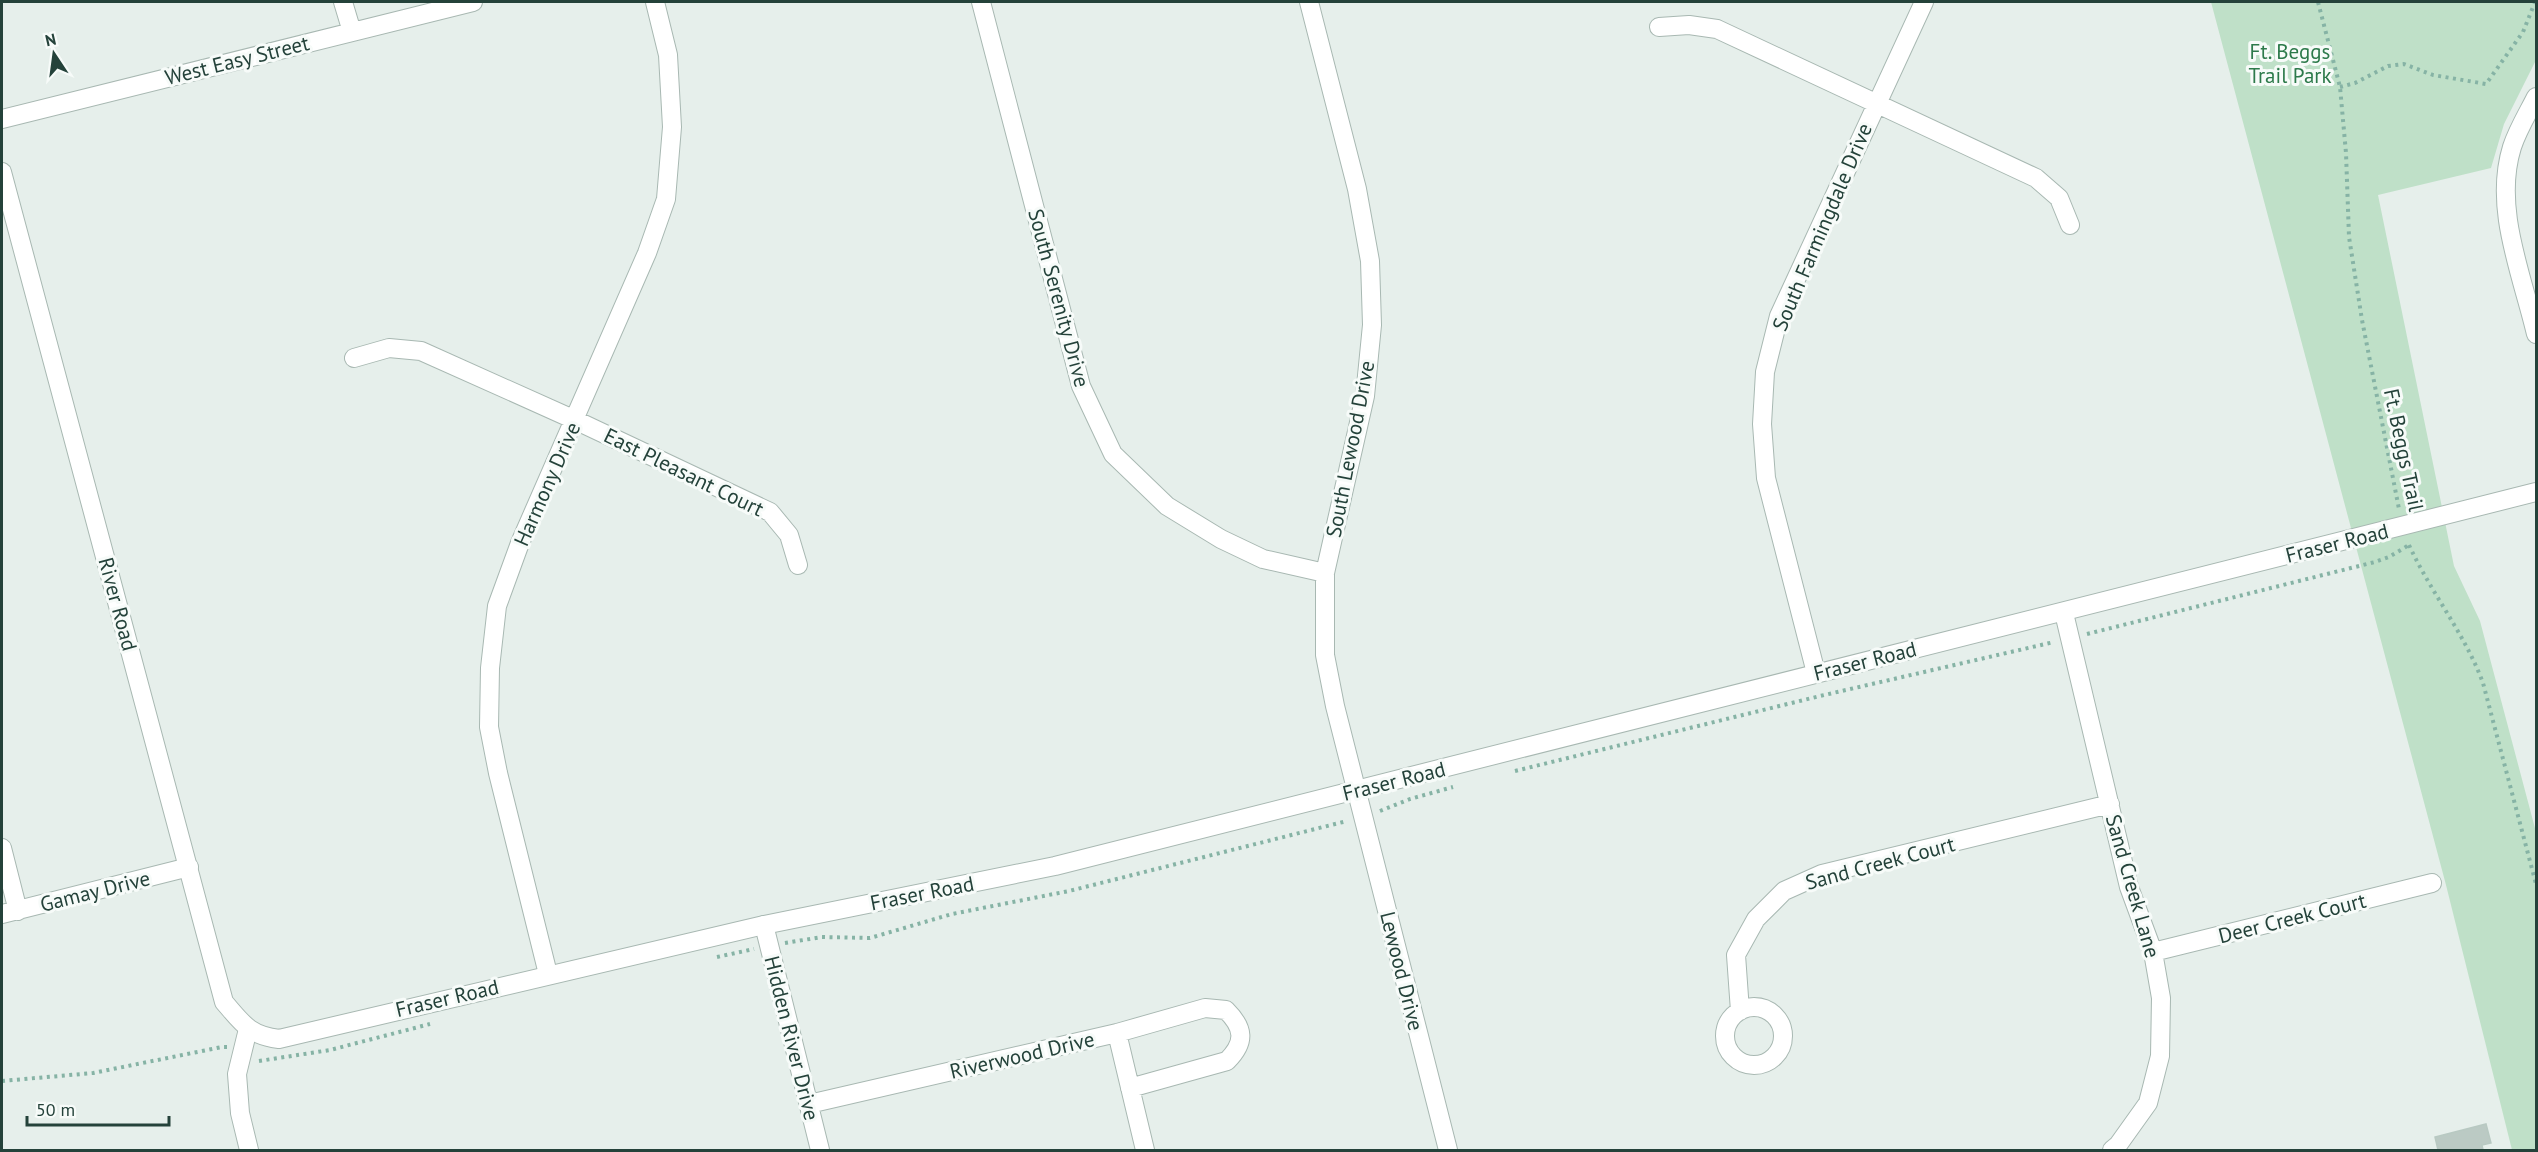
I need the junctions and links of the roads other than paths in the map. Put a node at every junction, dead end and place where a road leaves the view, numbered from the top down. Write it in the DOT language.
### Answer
graph roads {
  1 [pos="343,2"];
  2 [pos="473,2"];
  3 [pos="655,2"];
  4 [pos="981,2"];
  5 [pos="1309,2"];
  6 [pos="1924,2"];
  7 [pos="1659,27"];
  8 [pos="352,32"];
  9 [pos="2536,97"];
  10 [pos="1876,102"];
  11 [pos="2,119"];
  12 [pos="2,172"];
  13 [pos="2070,225"];
  14 [pos="2530,276"];
  15 [pos="2536,334"];
  16 [pos="354,358"];
  17 [pos="575,420"];
  18 [pos="2536,492"];
  19 [pos="798,565"];
  20 [pos="1325,573"];
  21 [pos="2064,613"];
  22 [pos="1816,673"];
  23 [pos="1356,791"];
  24 [pos="2110,804"];
  25 [pos="2,848"];
  26 [pos="189,867"];
  27 [pos="2432,883"];
  28 [pos="10,913"];
  29 [pos="764,925"];
  30 [pos="2153,952"];
  31 [pos="548,974"];
  32 [pos="1740,1011"];
  33 [pos="248,1029"];
  34 [pos="1116,1033"];
  35 [pos="1130,1088"];
  36 [pos="809,1104"];
  37 [pos="249,1150"];
  38 [pos="820,1150"];
  39 [pos="1145,1150"];
  40 [pos="1448,1150"];
  41 [pos="2112,1150"];
  1 -- 8 [label="street"];
  2 -- 8 [label="street, West Easy Street"];
  3 -- 17 [label="street, Harmony Drive"];
  4 -- 20 [label="street, South Serenity Drive"];
  5 -- 20 [label="street, South Lewood Drive"];
  6 -- 10 [label="street, South Farmingdale Drive"];
  7 -- 10 [label="street"];
  8 -- 11 [label="street, West Easy Street"];
  9 -- 14 [label="street"];
  10 -- 13 [label="street"];
  10 -- 22 [label="street, South Farmingdale Drive"];
  12 -- 26 [label="street, River Road"];
  14 -- 15 [label="street"];
  16 -- 17 [label="street, East Pleasant Court"];
  17 -- 19 [label="street, East Pleasant Court"];
  17 -- 31 [label="street, Harmony Drive"];
  18 -- 21 [label="street, Fraser Road"];
  20 -- 23 [label="street, South Lewood Drive"];
  21 -- 22 [label="street, Fraser Road"];
  21 -- 24 [label="street, Sand Creek Lane"];
  22 -- 23 [label="street, Fraser Road"];
  23 -- 29 [label="street, Fraser Road"];
  23 -- 40 [label="street, Lewood Drive"];
  24 -- 30 [label="street, Sand Creek Lane"];
  24 -- 32 [label="street, Sand Creek Court"];
  25 -- 28 [label="street"];
  26 -- 28 [label="street, Gamay Drive"];
  26 -- 33 [label="street, River Road"];
  27 -- 30 [label="street, Deer Creek Court"];
  29 -- 31 [label="street, Fraser Road"];
  29 -- 36 [label="street, Hidden River Drive"];
  30 -- 41 [label="street, Sand Creek Lane"];
  31 -- 33 [label="street, Fraser Road"];
  33 -- 37 [label="street"];
  34 -- 35 [label="street, Riverwood Drive"];
  34 -- 35 [label="street"];
  34 -- 36 [label="street, Riverwood Drive"];
  35 -- 39 [label="street, Riverwood Drive"];
  36 -- 38 [label="street, Hidden River Drive"];
}
